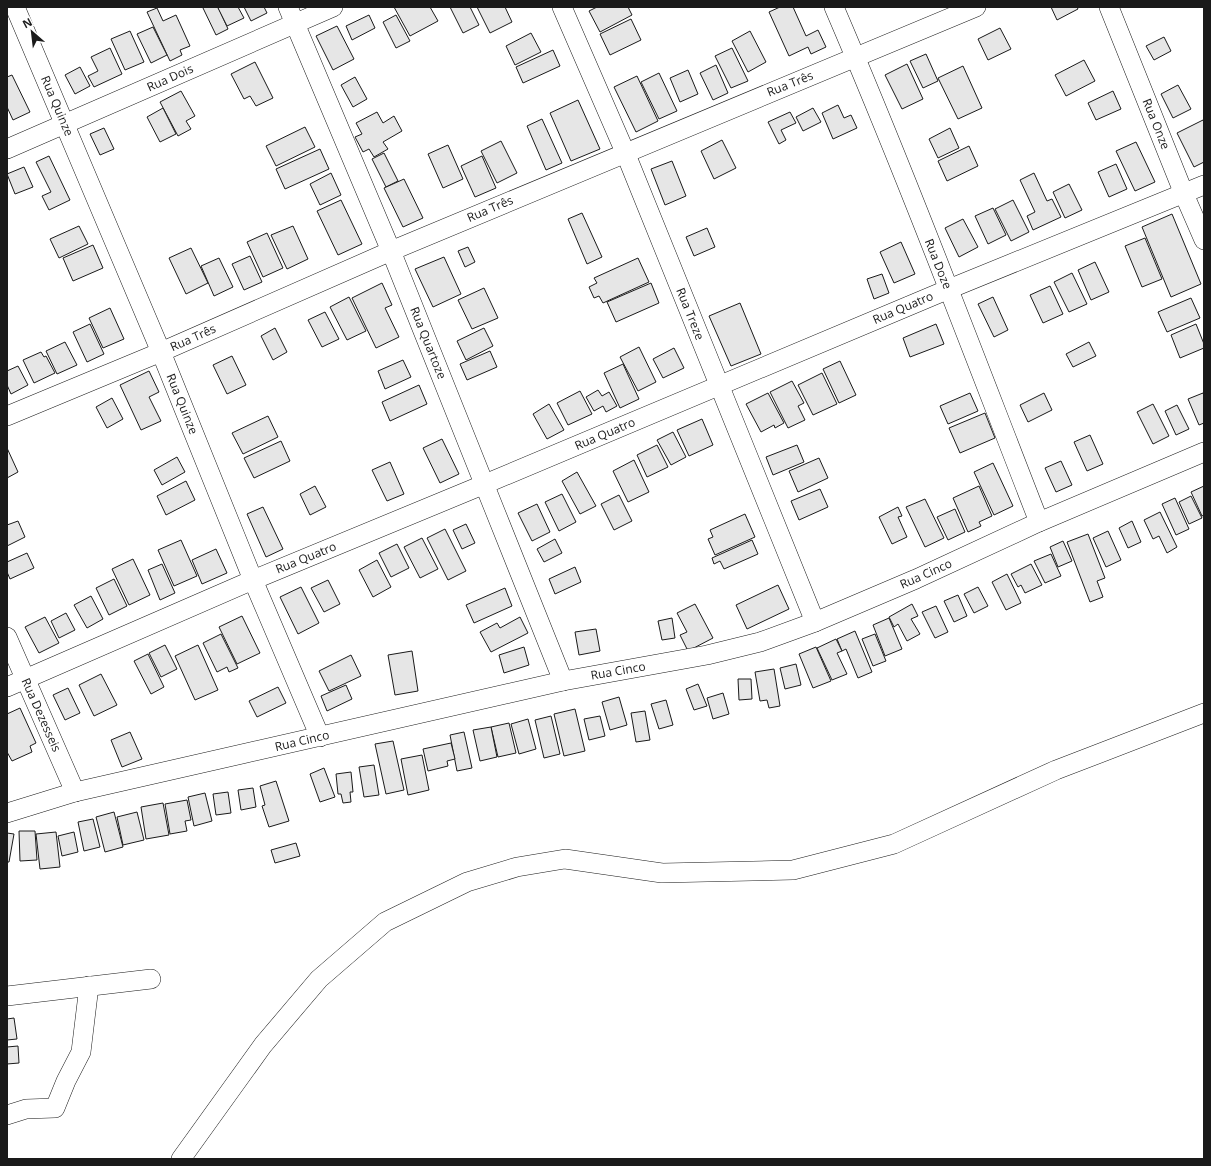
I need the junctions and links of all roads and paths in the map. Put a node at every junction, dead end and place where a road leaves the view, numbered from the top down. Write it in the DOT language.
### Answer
graph roads {
  1 [pos="15,7"];
  2 [pos="333,7"];
  3 [pos="562,7"];
  4 [pos="834,7"];
  5 [pos="976,7"];
  6 [pos="1109,7"];
  7 [pos="292,15"];
  8 [pos="855,57"];
  9 [pos="65,124"];
  10 [pos="7,149"];
  11 [pos="625,152"];
  12 [pos="1204,185"];
  13 [pos="1184,194"];
  14 [pos="1204,240"];
  15 [pos="391,251"];
  16 [pos="948,289"];
  17 [pos="161,352"];
  18 [pos="720,385"];
  19 [pos="7,416"];
  20 [pos="1204,452"];
  21 [pos="485,484"];
  22 [pos="1039,522"];
  23 [pos="253,580"];
  24 [pos="815,622"];
  25 [pos="7,637"];
  26 [pos="25,679"];
  27 [pos="564,680"];
  28 [pos="7,687"];
  29 [pos="1204,713"];
  30 [pos="320,736"];
  31 [pos="75,792"];
  32 [pos="7,813"];
  33 [pos="151,979"];
  34 [pos="89,986"];
  35 [pos="7,996"];
  36 [pos="7,1116"];
  37 [pos="180,1159"];
  1 -- 9 [label="street, Rua Quinze"];
  2 -- 7 [label="street, Rua Dois"];
  3 -- 11 [label="street, Rua Treze"];
  4 -- 8 [label="street, Rua Doze"];
  5 -- 8 [label="street, Rua Três"];
  6 -- 13 [label="street, Rua Onze"];
  7 -- 9 [label="street, Rua Dois"];
  7 -- 15 [label="street, Rua Quartoze"];
  8 -- 11 [label="street, Rua Três"];
  8 -- 16 [label="street, Rua Doze"];
  9 -- 10 [label="street, Rua Dois"];
  9 -- 17 [label="street, Rua Quinze"];
  11 -- 15 [label="street, Rua Três"];
  11 -- 18 [label="street, Rua Treze"];
  12 -- 13 [label="street, Rua Quatro"];
  13 -- 14 [label="street, Rua Onze"];
  13 -- 16 [label="street, Rua Quatro"];
  15 -- 17 [label="street, Rua Três"];
  15 -- 21 [label="street, Rua Quartoze"];
  16 -- 18 [label="street, Rua Quatro"];
  16 -- 22 [label="street, Rua Doze"];
  17 -- 19 [label="street, Rua Três"];
  17 -- 23 [label="street, Rua Quinze"];
  18 -- 21 [label="street, Rua Quatro"];
  18 -- 24 [label="street, Rua Treze"];
  20 -- 22 [label="street, Rua Cinco"];
  21 -- 23 [label="street, Rua Quatro"];
  21 -- 27 [label="street, Rua Quartoze"];
  22 -- 24 [label="street, Rua Cinco"];
  23 -- 26 [label="street, Rua Quatro"];
  23 -- 30 [label="street, Rua Quinze"];
  24 -- 27 [label="street, Rua Cinco"];
  25 -- 26 [label="street, Rua Dezesseis"];
  26 -- 28 [label="street, Rua Quatro"];
  26 -- 31 [label="street, Rua Dezesseis"];
  27 -- 30 [label="street, Rua Cinco"];
  29 -- 37 [label="street"];
  30 -- 31 [label="street, Rua Cinco"];
  31 -- 32 [label="street, Rua Cinco"];
  33 -- 34 [label="street"];
  34 -- 35 [label="street"];
  34 -- 36 [label="street"];
}
